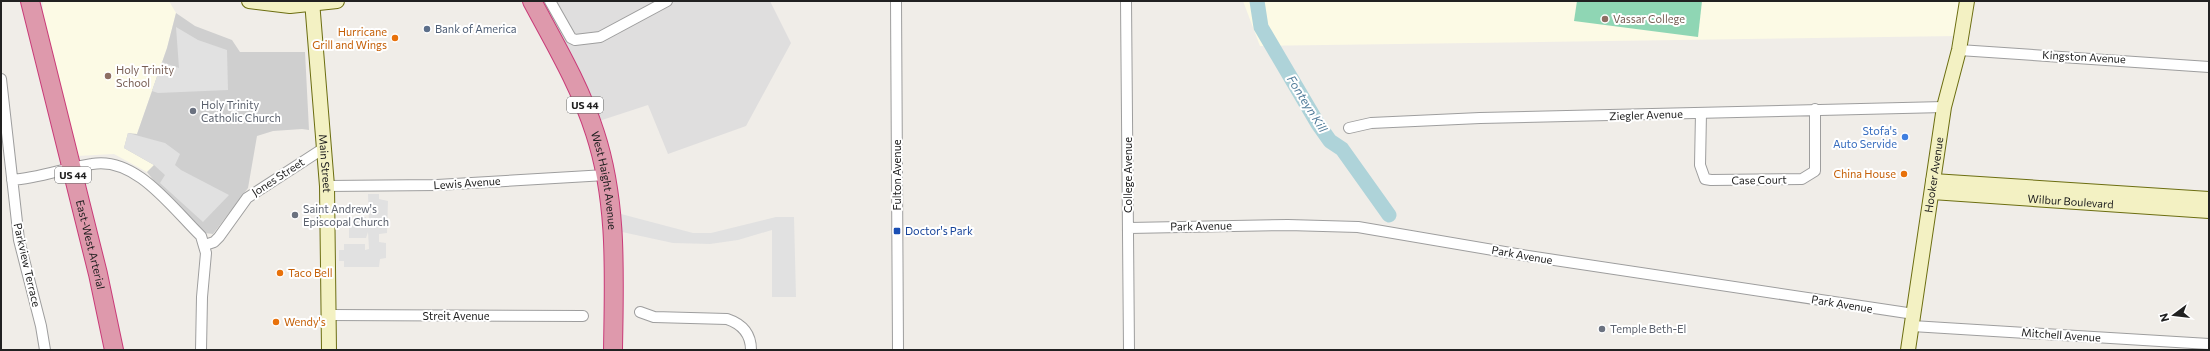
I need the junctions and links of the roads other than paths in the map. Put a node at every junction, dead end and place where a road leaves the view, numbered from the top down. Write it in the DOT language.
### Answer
graph roads {
  1 [pos="30,1"];
  2 [pos="249,1"];
  3 [pos="337,1"];
  4 [pos="532,1"];
  5 [pos="550,1"];
  6 [pos="667,1"];
  7 [pos="896,1"];
  8 [pos="1126,1"];
  9 [pos="1967,1"];
  10 [pos="312,3"];
  11 [pos="1959,50"];
  12 [pos="2209,66"];
  13 [pos="1,79"];
  14 [pos="1944,107"];
  15 [pos="1815,109"];
  16 [pos="1701,113"];
  17 [pos="1349,128"];
  18 [pos="324,148"];
  19 [pos="71,169"];
  20 [pos="606,175"];
  21 [pos="12,180"];
  22 [pos="327,186"];
  23 [pos="1933,187"];
  24 [pos="2209,199"];
  25 [pos="2209,211"];
  26 [pos="1128,228"];
  27 [pos="205,245"];
  28 [pos="640,312"];
  29 [pos="328,315"];
  30 [pos="583,316"];
  31 [pos="1913,320"];
  32 [pos="2209,344"];
  33 [pos="751,349"];
  34 [pos="45,350"];
  35 [pos="114,350"];
  36 [pos="201,350"];
  37 [pos="328,350"];
  38 [pos="613,350"];
  39 [pos="898,350"];
  40 [pos="1129,350"];
  41 [pos="1908,350"];
  1 -- 19 [label="highway, East-West Arterial / US 44"];
  2 -- 10 [label="street"];
  3 -- 10 [label="street"];
  4 -- 20 [label="highway, West Haight Avenue / US 44"];
  5 -- 6 [label="street"];
  7 -- 39 [label="street, Fulton Avenue"];
  8 -- 26 [label="street, College Avenue"];
  9 -- 11 [label="street, Hooker Avenue"];
  10 -- 18 [label="street, Main Street"];
  11 -- 12 [label="street, Kingston Avenue"];
  11 -- 14 [label="street, Hooker Avenue"];
  13 -- 21 [label="street, Parkview Terrace"];
  14 -- 15 [label="street, Ziegler Avenue"];
  14 -- 23 [label="street, Hooker Avenue"];
  15 -- 16 [label="street, Ziegler Avenue"];
  15 -- 16 [label="street, Case Court"];
  16 -- 17 [label="street, Ziegler Avenue"];
  18 -- 22 [label="street, Main Street"];
  18 -- 27 [label="street, Jones Street"];
  19 -- 21 [label="street"];
  19 -- 27 [label="street"];
  19 -- 35 [label="highway, East-West Arterial / US 44"];
  20 -- 22 [label="street, Lewis Avenue"];
  20 -- 38 [label="highway, West Haight Avenue / US 44"];
  21 -- 34 [label="street, Parkview Terrace"];
  22 -- 29 [label="street, Main Street"];
  23 -- 24 [label="street, Wilbur Boulevard"];
  23 -- 25 [label="street, Wilbur Boulevard"];
  23 -- 31 [label="street, Hooker Avenue"];
  26 -- 31 [label="street, Park Avenue"];
  26 -- 40 [label="street, College Avenue"];
  27 -- 36 [label="street"];
  28 -- 33 [label="street"];
  29 -- 30 [label="street, Streit Avenue"];
  29 -- 37 [label="street, Main Street"];
  31 -- 32 [label="street, Mitchell Avenue"];
  31 -- 41 [label="street, Hooker Avenue"];
}
